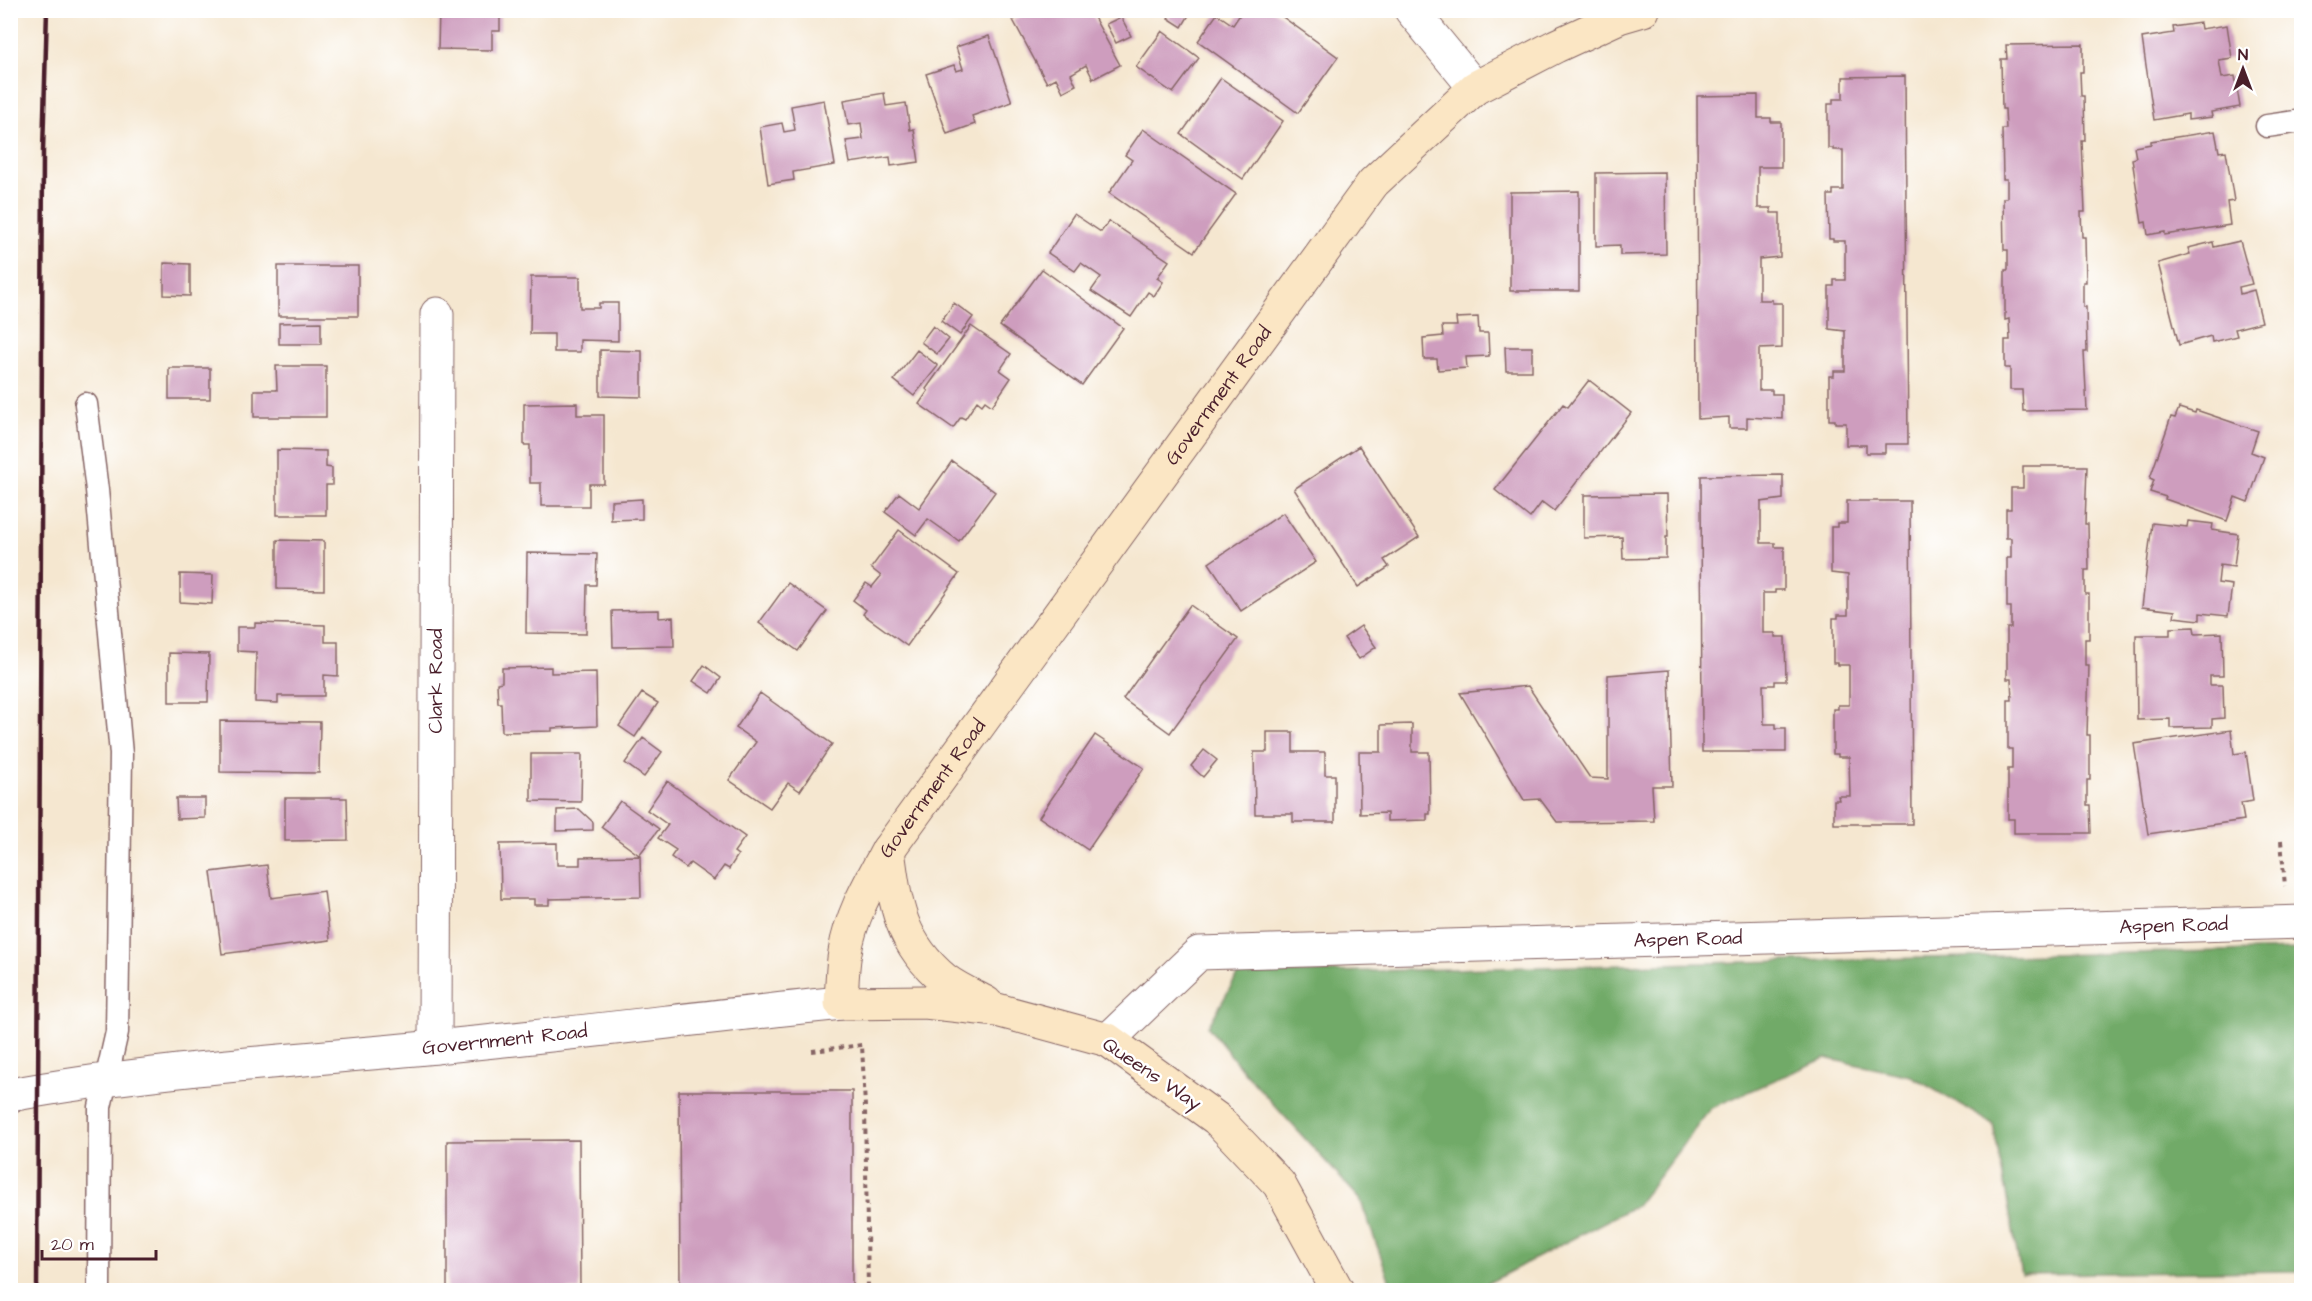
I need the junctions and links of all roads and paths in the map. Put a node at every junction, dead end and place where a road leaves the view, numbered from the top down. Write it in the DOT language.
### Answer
graph roads {
  1 [pos="1411,10"];
  2 [pos="1643,10"];
  3 [pos="1475,88"];
  4 [pos="2301,121"];
  5 [pos="2267,126"];
  6 [pos="436,314"];
  7 [pos="86,404"];
  8 [pos="2281,842"];
  9 [pos="888,850"];
  10 [pos="2295,923"];
  11 [pos="841,1003"];
  12 [pos="997,1010"];
  13 [pos="1108,1040"];
  14 [pos="435,1047"];
  15 [pos="812,1051"];
  16 [pos="106,1079"];
  17 [pos="10,1095"];
  18 [pos="99,1290"];
  19 [pos="868,1290"];
  20 [pos="1337,1290"];
  1 -- 3 [label="street"];
  2 -- 3 [label="street, Government Road"];
  3 -- 9 [label="street, Government Road"];
  4 -- 5 [label="lane"];
  6 -- 14 [label="street, Clark Road"];
  7 -- 16 [label="lane"];
  8 -- 10 [label="path"];
  9 -- 11 [label="street, Government Road"];
  9 -- 12 [label="street"];
  10 -- 13 [label="street, Aspen Road"];
  11 -- 12 [label="street, Queens Way"];
  11 -- 14 [label="street, Government Road"];
  12 -- 13 [label="street, Queens Way"];
  13 -- 20 [label="street, Queens Way"];
  14 -- 16 [label="street, Government Road"];
  15 -- 19 [label="path"];
  16 -- 17 [label="street, Government Road"];
  16 -- 18 [label="lane"];
}
